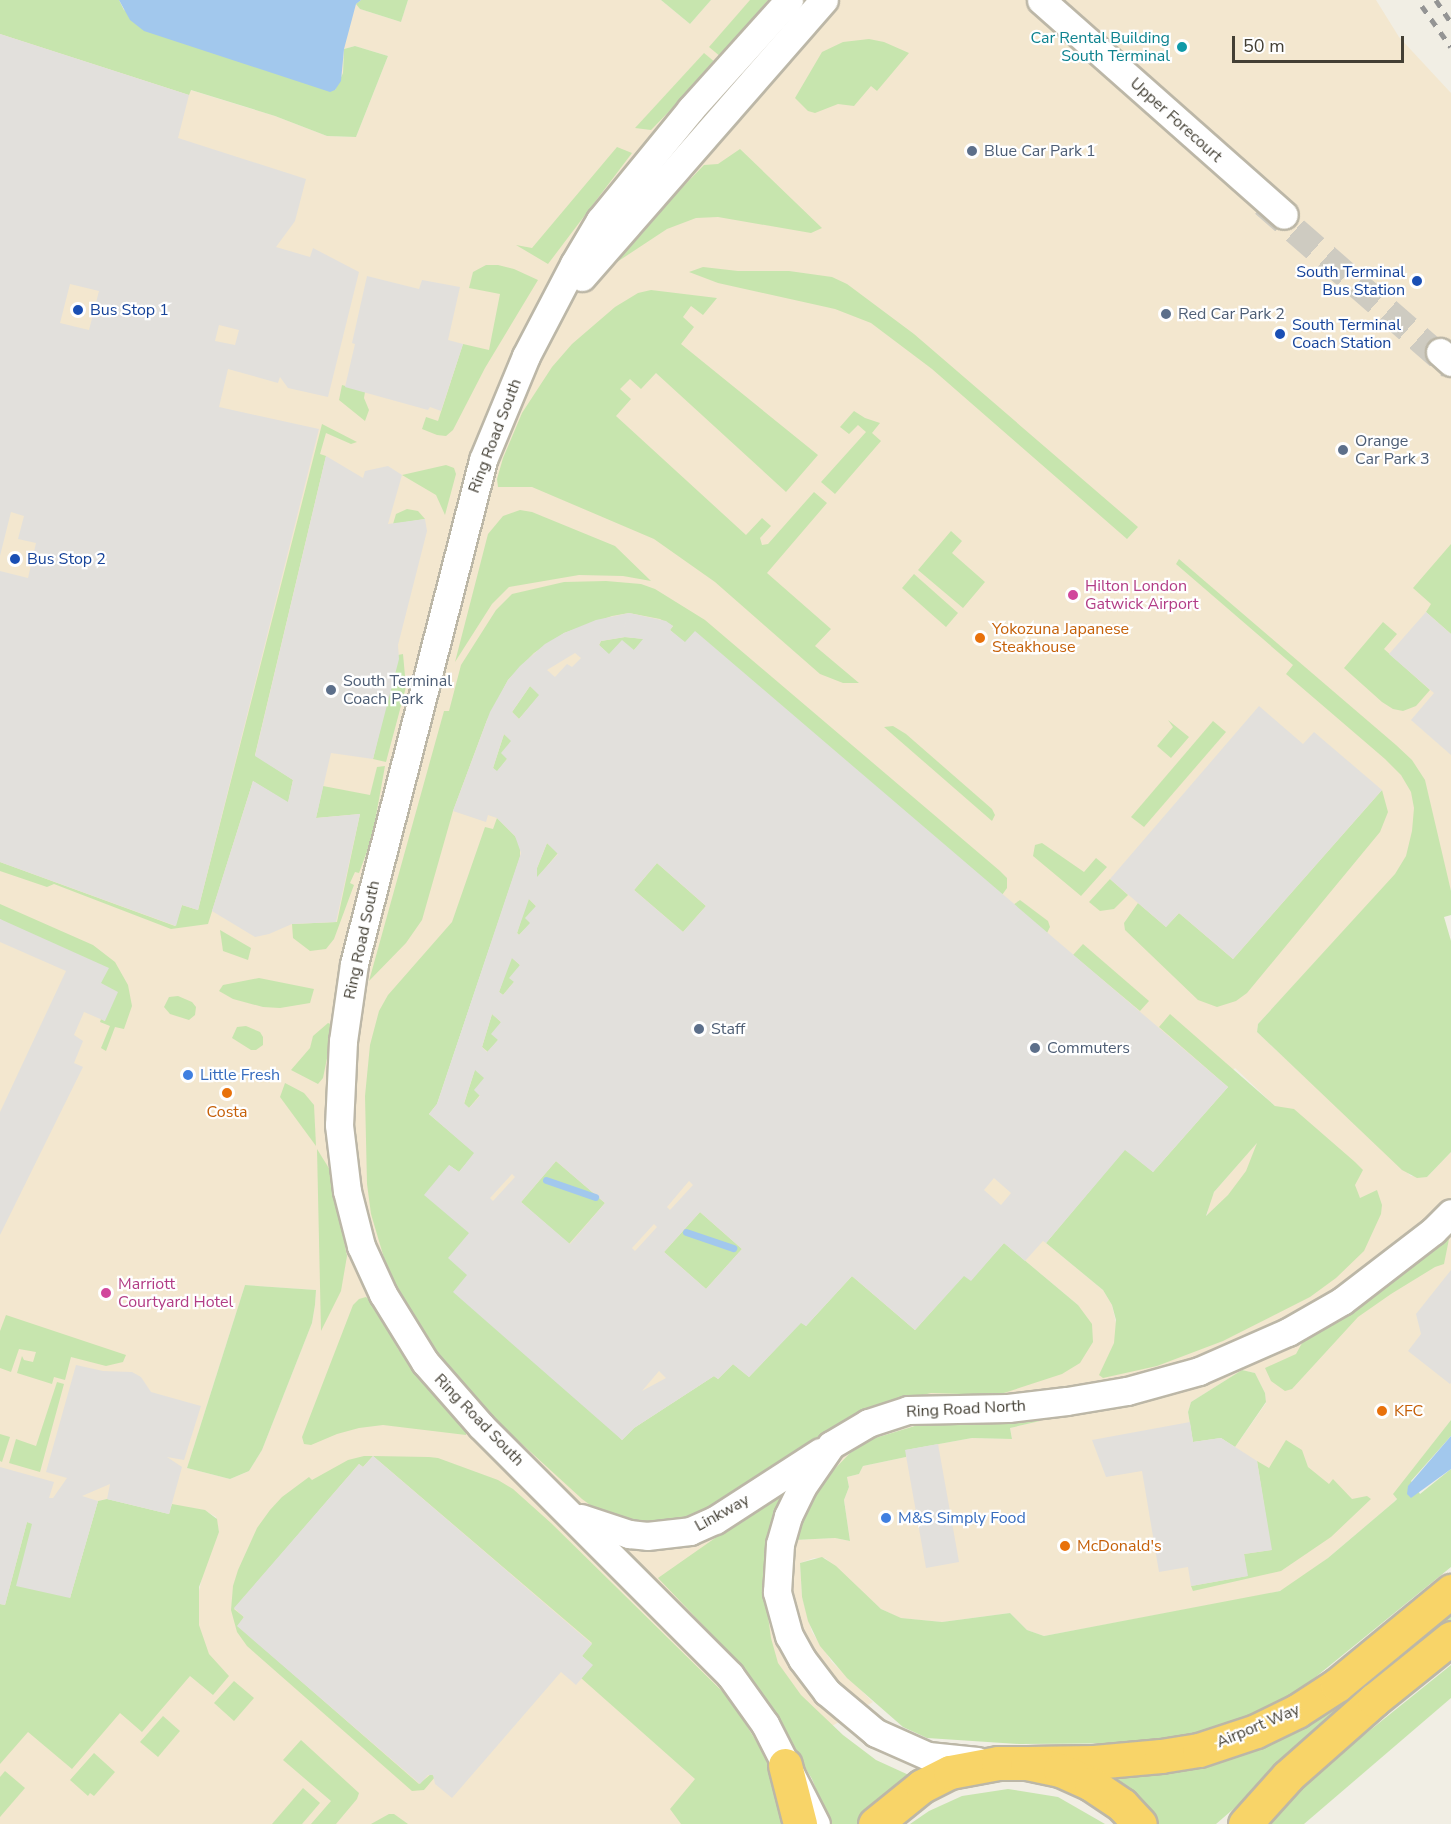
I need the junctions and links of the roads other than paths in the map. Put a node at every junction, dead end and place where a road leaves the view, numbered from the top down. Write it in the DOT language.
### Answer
graph roads {
  1 [pos="789,0"];
  2 [pos="1041,0"];
  3 [pos="818,8"];
  4 [pos="1284,215"];
  5 [pos="542,328"];
  6 [pos="1451,1213"];
  7 [pos="831,1445"];
  8 [pos="567,1511"];
  9 [pos="1451,1591"];
  10 [pos="1451,1638"];
  11 [pos="1012,1763"];
  12 [pos="785,1766"];
  13 [pos="800,1824"];
  14 [pos="816,1824"];
  15 [pos="875,1824"];
  16 [pos="1140,1824"];
  17 [pos="1245,1824"];
  1 -- 5 [label="street, Ring Road South"];
  2 -- 4 [label="street, Upper Forecourt"];
  3 -- 5 [label="street"];
  5 -- 8 [label="street, Ring Road South"];
  6 -- 7 [label="street, Ring Road North"];
  7 -- 8 [label="street, Linkway"];
  7 -- 11 [label="street, Ring Road North"];
  8 -- 12 [label="street, Ring Road South"];
  9 -- 11 [label="highway, Airport Way"];
  10 -- 17 [label="highway"];
  11 -- 15 [label="highway"];
  11 -- 16 [label="highway"];
  12 -- 13 [label="highway"];
  12 -- 14 [label="street, Ring Road South"];
}
